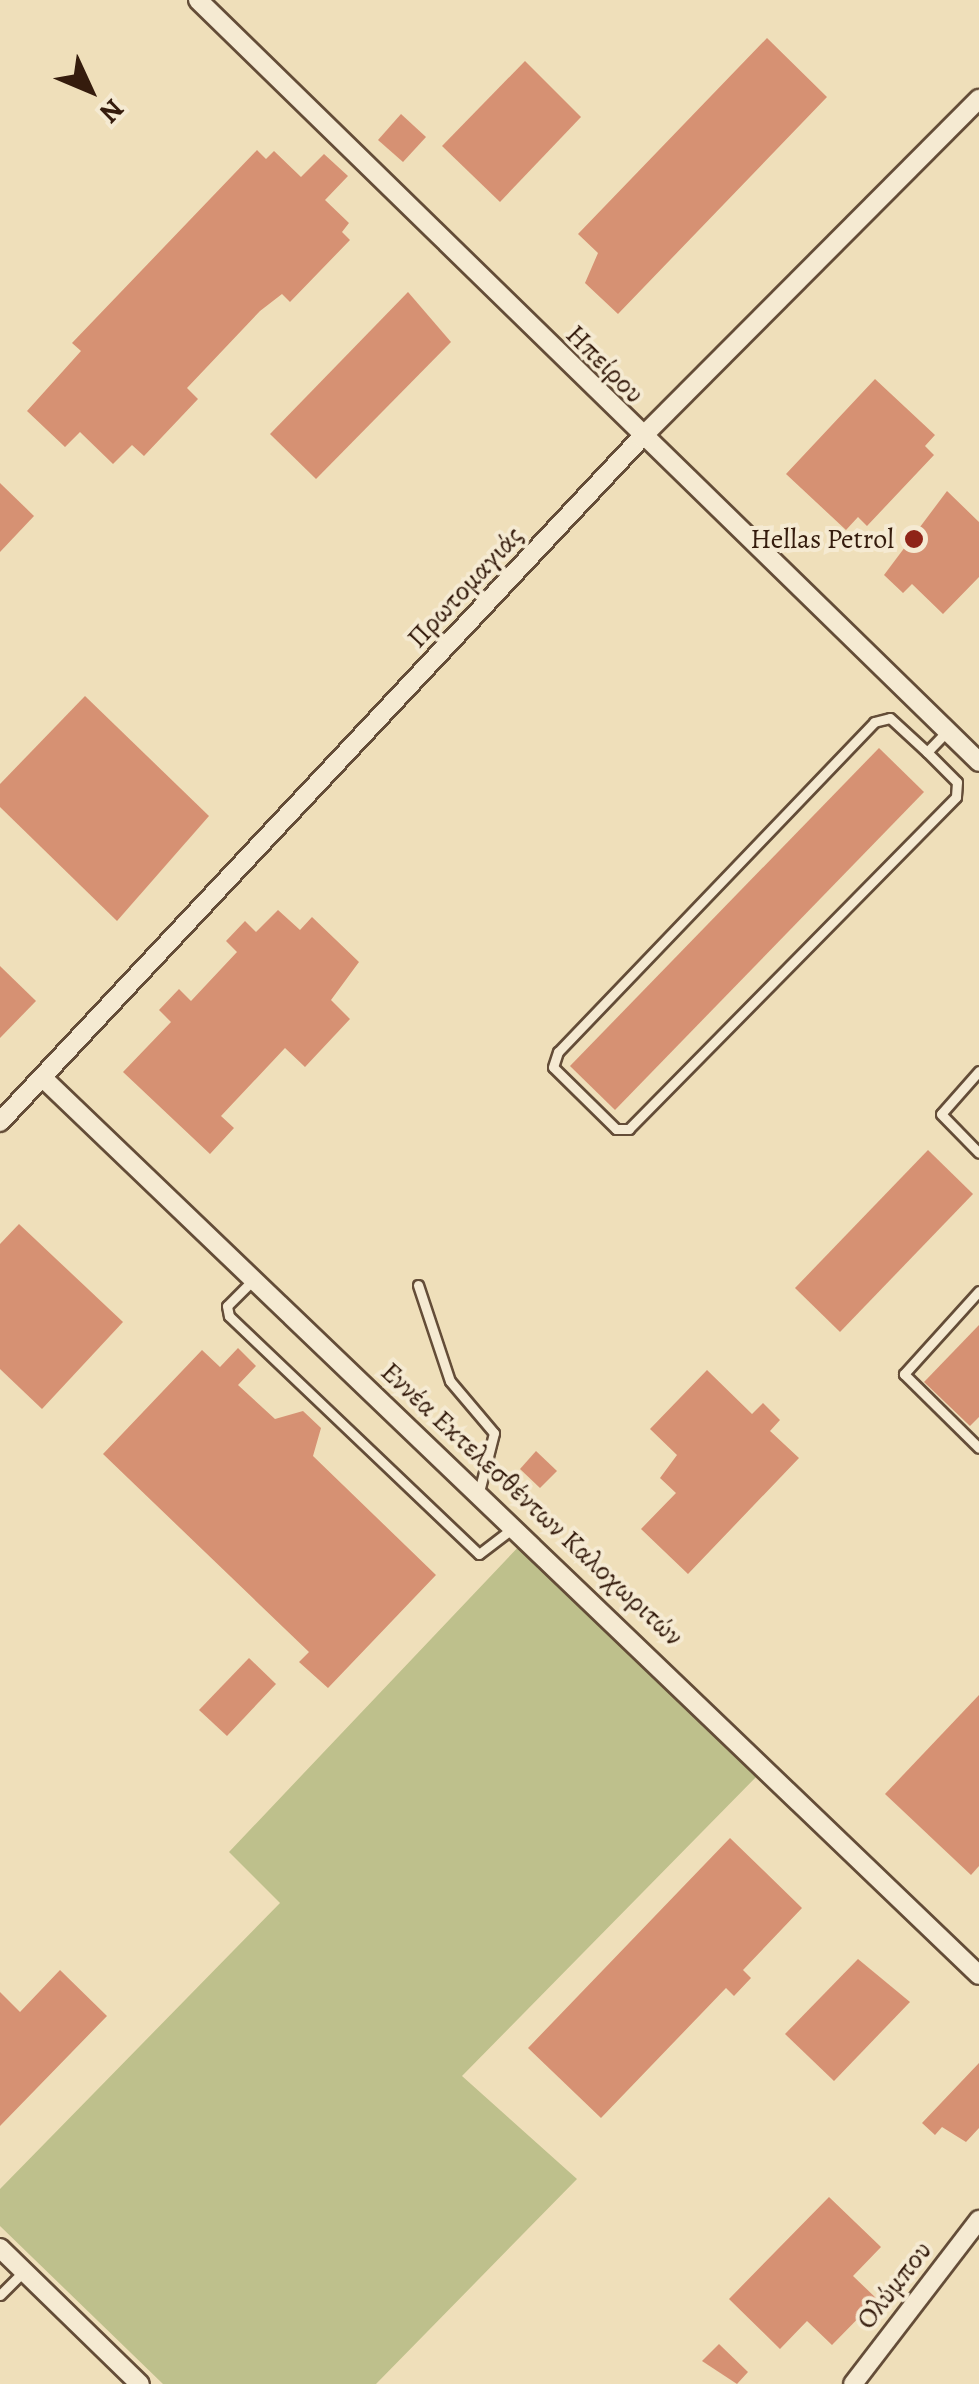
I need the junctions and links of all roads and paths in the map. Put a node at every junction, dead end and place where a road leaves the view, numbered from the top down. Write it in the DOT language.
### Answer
graph roads {
  1 [pos="198,0"];
  2 [pos="979,99"];
  3 [pos="964,113"];
  4 [pos="979,128"];
  5 [pos="641,438"];
  6 [pos="947,731"];
  7 [pos="926,752"];
  8 [pos="979,762"];
  9 [pos="979,1071"];
  10 [pos="43,1078"];
  11 [pos="0,1122"];
  12 [pos="979,1153"];
  13 [pos="254,1279"];
  14 [pos="418,1285"];
  15 [pos="979,1290"];
  16 [pos="979,1448"];
  17 [pos="480,1492"];
  18 [pos="515,1526"];
  19 [pos="979,1975"];
  20 [pos="979,2220"];
  21 [pos="0,2248"];
  22 [pos="24,2271"];
  23 [pos="0,2295"];
  24 [pos="140,2384"];
  25 [pos="852,2384"];
  1 -- 5 [label="street, Ηπείρου"];
  2 -- 3 [label="street, Πρωτομαγιάς"];
  3 -- 4 [label="street"];
  3 -- 5 [label="street, Πρωτομαγιάς"];
  5 -- 6 [label="street, Ηπείρου"];
  5 -- 10 [label="street, Πρωτομαγιάς"];
  6 -- 7 [label="lane"];
  6 -- 8 [label="street, Ηπείρου"];
  7 -- 7 [label="lane"];
  9 -- 12 [label="lane"];
  10 -- 11 [label="street, Πρωτομαγιάς"];
  10 -- 13 [label="street, Εννέα Εκτελεσθέντων Καλοχωριτών"];
  13 -- 17 [label="street, Εννέα Εκτελεσθέντων Καλοχωριτών"];
  13 -- 18 [label="lane"];
  14 -- 17 [label="lane"];
  15 -- 16 [label="lane"];
  17 -- 18 [label="street, Εννέα Εκτελεσθέντων Καλοχωριτών"];
  18 -- 19 [label="street, Εννέα Εκτελεσθέντων Καλοχωριτών"];
  20 -- 25 [label="street, Ολύμπου"];
  21 -- 22 [label="street"];
  22 -- 23 [label="lane"];
  22 -- 24 [label="street"];
}
